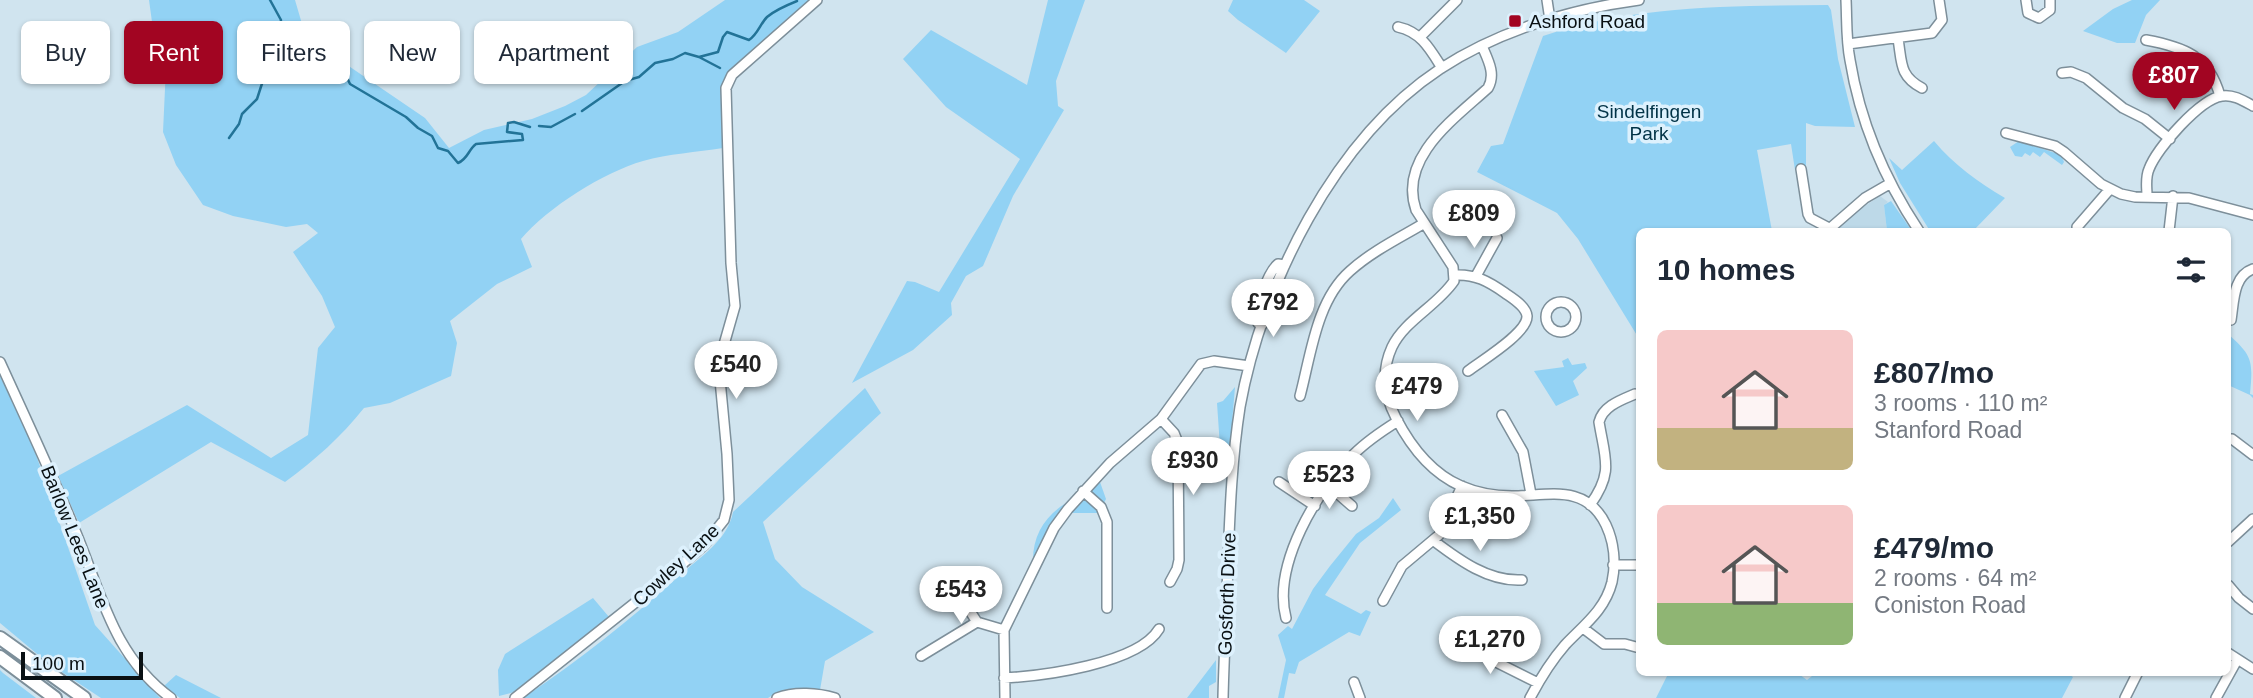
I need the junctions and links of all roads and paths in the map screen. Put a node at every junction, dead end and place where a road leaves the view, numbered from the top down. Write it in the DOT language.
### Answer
graph roads {
  1 [pos="817,0"];
  2 [pos="1457,0"];
  3 [pos="1548,0"];
  4 [pos="1639,0"];
  5 [pos="1846,0"];
  6 [pos="1940,0"];
  7 [pos="2025,0"];
  8 [pos="2050,0"];
  9 [pos="1550,20"];
  10 [pos="1398,27"];
  11 [pos="1420,37"];
  12 [pos="1898,39"];
  13 [pos="2146,40"];
  14 [pos="1848,44"];
  15 [pos="1482,46"];
  16 [pos="1442,68"];
  17 [pos="2062,73"];
  18 [pos="1922,88"];
  19 [pos="2220,96"];
  20 [pos="2253,106"];
  21 [pos="2006,133"];
  22 [pos="2170,139"];
  23 [pos="1801,169"];
  24 [pos="1891,183"];
  25 [pos="2110,190"];
  26 [pos="2147,196"];
  27 [pos="2173,196"];
  28 [pos="2253,215"];
  29 [pos="1423,224"];
  30 [pos="2077,227"];
  31 [pos="1825,228"];
  32 [pos="1830,228"];
  33 [pos="1918,228"];
  34 [pos="2169,228"];
  35 [pos="1497,238"];
  36 [pos="2253,269"];
  37 [pos="1455,275"];
  38 [pos="1476,276"];
  39 [pos="1546,314"];
  40 [pos="1527,316"];
  41 [pos="2231,320"];
  42 [pos="0,362"];
  43 [pos="1249,366"];
  44 [pos="1468,371"];
  45 [pos="1635,394"];
  46 [pos="1300,396"];
  47 [pos="1502,415"];
  48 [pos="1161,419"];
  49 [pos="1398,421"];
  50 [pos="2232,439"];
  51 [pos="2253,455"];
  52 [pos="1279,482"];
  53 [pos="1328,485"];
  54 [pos="1462,486"];
  55 [pos="1083,491"];
  56 [pos="1531,494"];
  57 [pos="1590,505"];
  58 [pos="1315,506"];
  59 [pos="1352,506"];
  60 [pos="2253,519"];
  61 [pos="2231,539"];
  62 [pos="1434,541"];
  63 [pos="1613,565"];
  64 [pos="1636,565"];
  65 [pos="950,580"];
  66 [pos="1522,580"];
  67 [pos="1170,582"];
  68 [pos="2231,589"];
  69 [pos="1383,601"];
  70 [pos="1107,608"];
  71 [pos="2253,609"];
  72 [pos="1286,618"];
  73 [pos="977,622"];
  74 [pos="1583,628"];
  75 [pos="1159,629"];
  76 [pos="1004,631"];
  77 [pos="0,638"];
  78 [pos="1456,642"];
  79 [pos="1636,647"];
  80 [pos="2231,655"];
  81 [pos="921,656"];
  82 [pos="0,657"];
  83 [pos="2237,660"];
  84 [pos="2253,669"];
  85 [pos="2231,671"];
  86 [pos="2136,676"];
  87 [pos="2228,676"];
  88 [pos="1004,678"];
  89 [pos="1354,682"];
  90 [pos="1538,683"];
  91 [pos="55,698"];
  92 [pos="84,698"];
  93 [pos="171,698"];
  94 [pos="515,698"];
  95 [pos="777,698"];
  96 [pos="835,698"];
  97 [pos="1005,698"];
  98 [pos="1223,698"];
  99 [pos="1360,698"];
  100 [pos="1530,698"];
  101 [pos="2125,698"];
  102 [pos="2216,698"];
  1 -- 94 [label="street, Cowley Lane"];
  2 -- 11 [label="street"];
  3 -- 9 [label="street"];
  4 -- 9 [label="street, Gosforth Drive"];
  5 -- 14 [label="street"];
  6 -- 12 [label="street"];
  7 -- 8 [label="street"];
  9 -- 15 [label="street, Gosforth Drive"];
  10 -- 11 [label="street"];
  11 -- 16 [label="street"];
  12 -- 14 [label="street"];
  12 -- 18 [label="street"];
  13 -- 19 [label="street"];
  14 -- 24 [label="street"];
  15 -- 16 [label="street, Gosforth Drive"];
  15 -- 29 [label="street"];
  16 -- 43 [label="street, Gosforth Drive"];
  17 -- 22 [label="street"];
  19 -- 20 [label="street"];
  19 -- 22 [label="street"];
  21 -- 25 [label="street"];
  22 -- 26 [label="street"];
  23 -- 31 [label="street"];
  24 -- 32 [label="street"];
  24 -- 33 [label="street"];
  25 -- 26 [label="street"];
  25 -- 30 [label="street"];
  26 -- 27 [label="street"];
  27 -- 28 [label="street"];
  27 -- 34 [label="street"];
  29 -- 37 [label="street"];
  29 -- 46 [label="street"];
  35 -- 38 [label="street"];
  36 -- 41 [label="street"];
  37 -- 38 [label="street"];
  37 -- 49 [label="street"];
  38 -- 40 [label="street"];
  39 -- 40 [label="street"];
  40 -- 44 [label="street"];
  42 -- 93 [label="street, Barlow Lees Lane"];
  43 -- 48 [label="street"];
  43 -- 98 [label="street, Gosforth Drive"];
  45 -- 57 [label="street"];
  47 -- 56 [label="street"];
  48 -- 55 [label="street"];
  48 -- 67 [label="street"];
  49 -- 53 [label="street"];
  49 -- 54 [label="street"];
  50 -- 51 [label="street"];
  52 -- 58 [label="street"];
  53 -- 58 [label="street"];
  53 -- 59 [label="street"];
  54 -- 56 [label="street"];
  54 -- 62 [label="street"];
  55 -- 70 [label="street"];
  55 -- 76 [label="street"];
  56 -- 57 [label="street"];
  57 -- 63 [label="street"];
  58 -- 72 [label="street"];
  60 -- 61 [label="street"];
  62 -- 66 [label="street"];
  62 -- 69 [label="street"];
  63 -- 64 [label="street"];
  63 -- 74 [label="street"];
  65 -- 73 [label="street"];
  68 -- 71 [label="street"];
  73 -- 76 [label="street"];
  73 -- 81 [label="street"];
  74 -- 79 [label="street"];
  74 -- 90 [label="street"];
  75 -- 88 [label="street"];
  76 -- 88 [label="street"];
  77 -- 92 [label="highway"];
  78 -- 90 [label="street"];
  80 -- 83 [label="street"];
  82 -- 91 [label="highway"];
  83 -- 84 [label="street"];
  83 -- 85 [label="street"];
  86 -- 101 [label="street"];
  87 -- 102 [label="street"];
  88 -- 97 [label="street"];
  89 -- 99 [label="street"];
  90 -- 100 [label="street"];
  95 -- 96 [label="street"];
}
